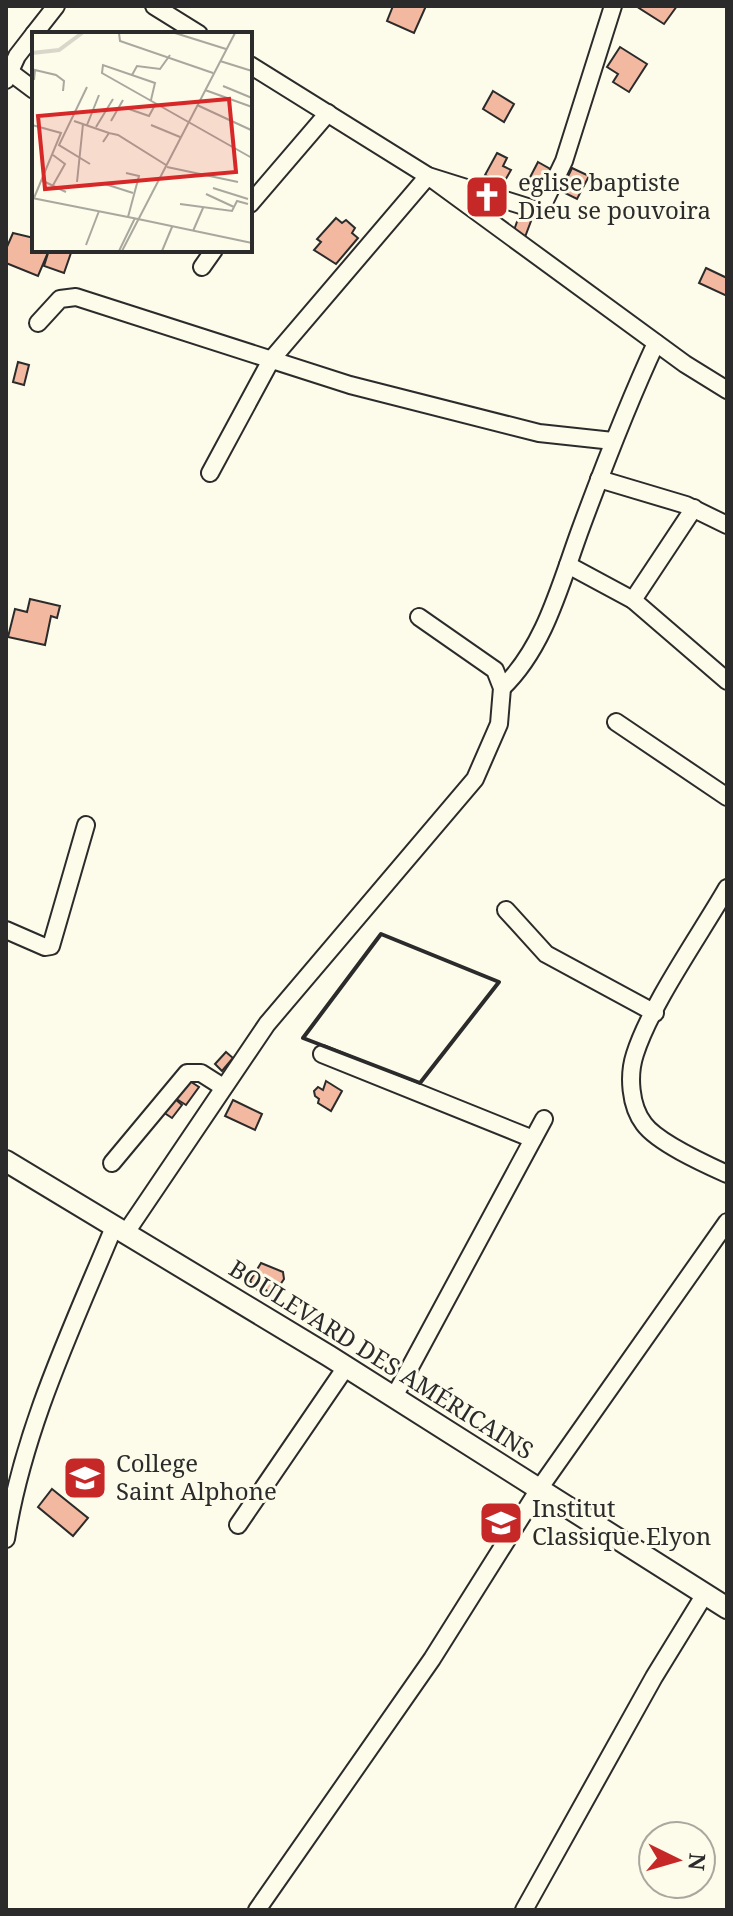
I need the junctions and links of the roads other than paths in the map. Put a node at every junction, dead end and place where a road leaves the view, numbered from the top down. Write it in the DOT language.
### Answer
graph roads {
  1 [pos="56,6"];
  2 [pos="154,6"];
  3 [pos="613,6"];
  4 [pos="36,32"];
  5 [pos="196,32"];
  6 [pos="32,37"];
  7 [pos="252,66"];
  8 [pos="8,76"];
  9 [pos="32,89"];
  10 [pos="328,113"];
  11 [pos="428,176"];
  12 [pos="252,202"];
  13 [pos="213,252"];
  14 [pos="202,267"];
  15 [pos="38,323"];
  16 [pos="656,343"];
  17 [pos="271,360"];
  18 [pos="727,390"];
  19 [pos="613,441"];
  20 [pos="210,473"];
  21 [pos="599,479"];
  22 [pos="694,508"];
  23 [pos="727,525"];
  24 [pos="568,565"];
  25 [pos="633,600"];
  26 [pos="419,617"];
  27 [pos="727,681"];
  28 [pos="502,688"];
  29 [pos="616,722"];
  30 [pos="727,797"];
  31 [pos="86,825"];
  32 [pos="727,888"];
  33 [pos="506,910"];
  34 [pos="6,930"];
  35 [pos="655,1013"];
  36 [pos="322,1054"];
  37 [pos="223,1087"];
  38 [pos="544,1119"];
  39 [pos="533,1139"];
  40 [pos="6,1161"];
  41 [pos="112,1163"];
  42 [pos="727,1174"];
  43 [pos="727,1222"];
  44 [pos="119,1230"];
  45 [pos="346,1367"];
  46 [pos="394,1397"];
  47 [pos="539,1489"];
  48 [pos="238,1525"];
  49 [pos="6,1539"];
  50 [pos="705,1594"];
  51 [pos="727,1608"];
  52 [pos="257,1910"];
  53 [pos="524,1910"];
  1 -- 4 [label="street"];
  2 -- 5 [label="street"];
  3 -- 11 [label="street"];
  6 -- 8 [label="street"];
  7 -- 10 [label="street"];
  8 -- 9 [label="street"];
  10 -- 11 [label="street"];
  10 -- 12 [label="street"];
  11 -- 16 [label="street"];
  11 -- 17 [label="street"];
  13 -- 14 [label="street"];
  15 -- 17 [label="street"];
  16 -- 18 [label="street"];
  16 -- 19 [label="street"];
  17 -- 19 [label="street"];
  17 -- 20 [label="street"];
  19 -- 21 [label="street"];
  21 -- 22 [label="street"];
  21 -- 24 [label="street"];
  22 -- 23 [label="street"];
  22 -- 25 [label="street"];
  24 -- 25 [label="street"];
  24 -- 28 [label="street"];
  25 -- 27 [label="street"];
  26 -- 28 [label="street"];
  28 -- 37 [label="street"];
  29 -- 30 [label="street"];
  31 -- 34 [label="street"];
  32 -- 35 [label="street"];
  33 -- 35 [label="street"];
  35 -- 42 [label="street"];
  36 -- 39 [label="street"];
  37 -- 41 [label="street"];
  37 -- 44 [label="street"];
  38 -- 39 [label="street"];
  39 -- 46 [label="street"];
  40 -- 44 [label="main road, BOULEVARD DES AMÉRICAINS"];
  43 -- 47 [label="street"];
  44 -- 45 [label="main road, BOULEVARD DES AMÉRICAINS"];
  44 -- 49 [label="street"];
  45 -- 46 [label="main road, BOULEVARD DES AMÉRICAINS"];
  45 -- 48 [label="street"];
  46 -- 47 [label="main road, BOULEVARD DES AMÉRICAINS"];
  47 -- 50 [label="main road, BOULEVARD DES AMÉRICAINS"];
  47 -- 52 [label="street"];
  50 -- 51 [label="main road, BOULEVARD DES AMÉRICAINS"];
  50 -- 53 [label="street"];
}
